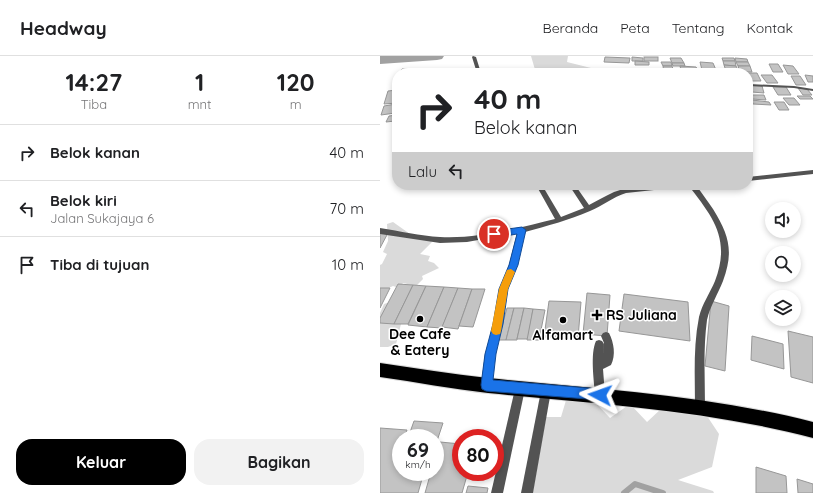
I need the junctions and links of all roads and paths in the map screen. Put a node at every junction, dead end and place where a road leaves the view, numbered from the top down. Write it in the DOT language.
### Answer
graph roads {
  1 [pos="474,57"];
  2 [pos="477,68"];
  3 [pos="753,85"];
  4 [pos="813,90"];
  5 [pos="813,172"];
  6 [pos="753,178"];
  7 [pos="542,190"];
  8 [pos="575,190"];
  9 [pos="634,190"];
  10 [pos="697,190"];
  11 [pos="588,209"];
  12 [pos="559,220"];
  13 [pos="522,230"];
  14 [pos="380,231"];
  15 [pos="606,336"];
  16 [pos="599,344"];
  17 [pos="598,363"];
  18 [pos="380,370"];
  19 [pos="486,385"];
  20 [pos="520,389"];
  21 [pos="546,391"];
  22 [pos="600,395"];
  23 [pos="700,408"];
  24 [pos="813,430"];
  25 [pos="497,493"];
  26 [pos="527,493"];
  1 -- 2 [label="street"];
  3 -- 4 [label="street"];
  5 -- 6 [label="street"];
  7 -- 12 [label="street"];
  8 -- 11 [label="street"];
  9 -- 11 [label="street"];
  10 -- 23 [label="street"];
  11 -- 12 [label="street"];
  12 -- 13 [label="street"];
  13 -- 14 [label="street"];
  13 -- 19 [label="street"];
  15 -- 17 [label="street"];
  16 -- 17 [label="street"];
  17 -- 22 [label="street"];
  18 -- 19 [label="highway"];
  19 -- 20 [label="highway"];
  20 -- 21 [label="highway"];
  20 -- 25 [label="street"];
  21 -- 22 [label="highway"];
  21 -- 26 [label="street"];
  22 -- 23 [label="highway"];
  23 -- 24 [label="highway"];
}
